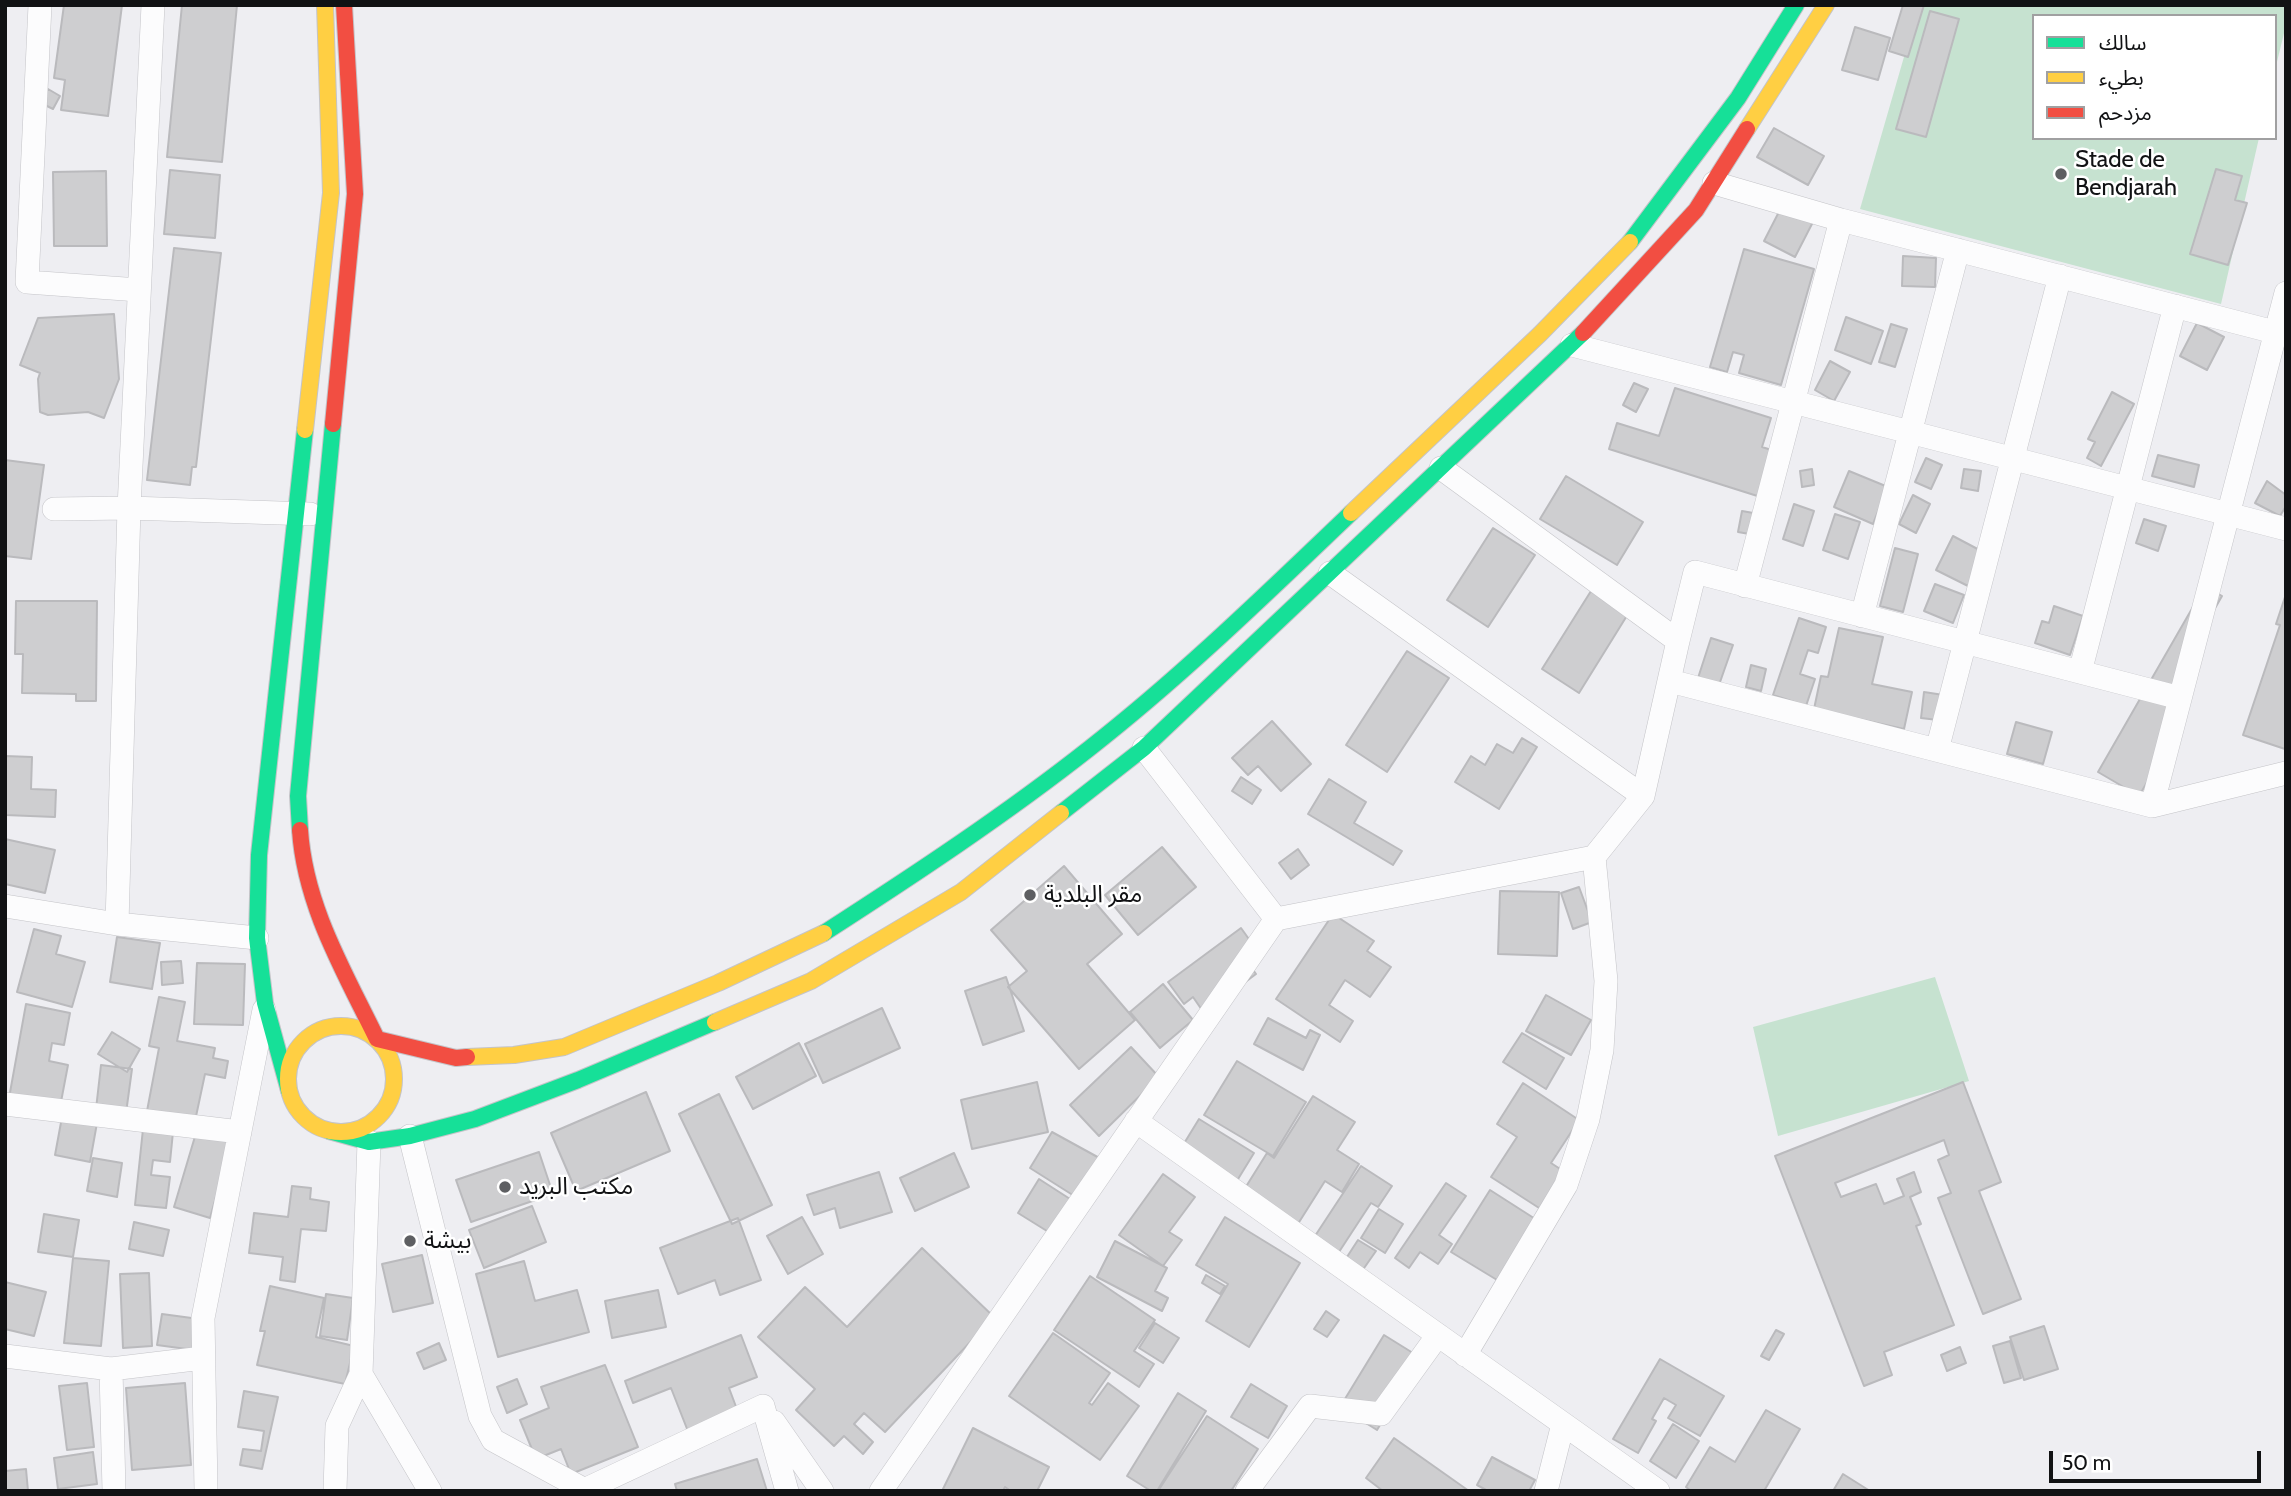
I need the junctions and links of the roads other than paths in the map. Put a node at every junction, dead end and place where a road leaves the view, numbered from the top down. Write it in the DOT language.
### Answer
graph roads {
  1 [pos="40,5"];
  2 [pos="153,5"];
  3 [pos="325,5"];
  4 [pos="344,5"];
  5 [pos="1796,5"];
  6 [pos="1826,5"];
  7 [pos="1714,183"];
  8 [pos="1841,220"];
  9 [pos="1958,250"];
  10 [pos="2060,276"];
  11 [pos="139,290"];
  12 [pos="2286,293"];
  13 [pos="2175,306"];
  14 [pos="2281,333"];
  15 [pos="1572,345"];
  16 [pos="1793,402"];
  17 [pos="1910,432"];
  18 [pos="2012,459"];
  19 [pos="1441,468"];
  20 [pos="2128,488"];
  21 [pos="129,508"];
  22 [pos="54,509"];
  23 [pos="296,514"];
  24 [pos="326,514"];
  25 [pos="2228,514"];
  26 [pos="2286,529"];
  27 [pos="1330,573"];
  28 [pos="1745,586"];
  29 [pos="1863,616"];
  30 [pos="1678,641"];
  31 [pos="1965,642"];
  32 [pos="2080,672"];
  33 [pos="1670,681"];
  34 [pos="2180,698"];
  35 [pos="1144,747"];
  36 [pos="1937,750"];
  37 [pos="2285,770"];
  38 [pos="1643,796"];
  39 [pos="2151,806"];
  40 [pos="1594,857"];
  41 [pos="5,906"];
  42 [pos="1276,919"];
  43 [pos="117,924"];
  44 [pos="257,938"];
  45 [pos="265,1003"];
  46 [pos="377,1039"];
  47 [pos="289,1091"];
  48 [pos="5,1104"];
  49 [pos="1136,1121"];
  50 [pos="329,1131"];
  51 [pos="240,1132"];
  52 [pos="410,1136"];
  53 [pos="369,1142"];
  54 [pos="1438,1335"];
  55 [pos="1465,1355"];
  56 [pos="5,1356"];
  57 [pos="203,1358"];
  58 [pos="111,1369"];
  59 [pos="361,1374"];
  60 [pos="763,1406"];
  61 [pos="1563,1424"];
  62 [pos="584,1490"];
  63 [pos="114,1491"];
  64 [pos="205,1491"];
  65 [pos="335,1491"];
  66 [pos="430,1491"];
  67 [pos="787,1491"];
  68 [pos="822,1491"];
  69 [pos="881,1491"];
  70 [pos="1247,1491"];
  71 [pos="1546,1491"];
  72 [pos="1658,1491"];
  1 -- 11 [label="street"];
  2 -- 11 [label="street"];
  3 -- 23 [label="main road"];
  4 -- 24 [label="main road"];
  5 -- 46 [label="main road"];
  6 -- 7 [label="main road"];
  7 -- 8 [label="street"];
  7 -- 15 [label="main road"];
  8 -- 9 [label="street"];
  8 -- 16 [label="street"];
  9 -- 10 [label="street"];
  9 -- 17 [label="street"];
  10 -- 13 [label="street"];
  10 -- 18 [label="street"];
  11 -- 21 [label="street"];
  12 -- 14 [label="street"];
  13 -- 14 [label="street"];
  13 -- 20 [label="street"];
  14 -- 25 [label="street"];
  15 -- 16 [label="street"];
  15 -- 19 [label="main road"];
  16 -- 17 [label="street"];
  16 -- 28 [label="street"];
  17 -- 18 [label="street"];
  17 -- 29 [label="street"];
  18 -- 20 [label="street"];
  18 -- 31 [label="street"];
  19 -- 27 [label="main road"];
  19 -- 30 [label="street"];
  20 -- 25 [label="street"];
  20 -- 32 [label="street"];
  21 -- 22 [label="street"];
  21 -- 23 [label="street"];
  21 -- 43 [label="street"];
  23 -- 24 [label="street"];
  23 -- 44 [label="main road"];
  24 -- 46 [label="main road"];
  25 -- 26 [label="street"];
  25 -- 34 [label="street"];
  27 -- 35 [label="main road"];
  27 -- 38 [label="street"];
  28 -- 29 [label="street"];
  28 -- 30 [label="street"];
  29 -- 31 [label="street"];
  30 -- 33 [label="street"];
  31 -- 32 [label="street"];
  31 -- 36 [label="street"];
  32 -- 34 [label="street"];
  33 -- 36 [label="street"];
  33 -- 38 [label="street"];
  34 -- 39 [label="street"];
  35 -- 42 [label="street"];
  35 -- 52 [label="main road"];
  36 -- 39 [label="street"];
  37 -- 39 [label="street"];
  38 -- 40 [label="street"];
  40 -- 42 [label="street"];
  40 -- 55 [label="street"];
  41 -- 43 [label="street"];
  42 -- 49 [label="street"];
  43 -- 44 [label="street"];
  44 -- 45 [label="main road"];
  45 -- 47 [label="main road"];
  45 -- 51 [label="street"];
  46 -- 47 [label="main road"];
  46 -- 50 [label="main road"];
  47 -- 50 [label="main road"];
  48 -- 51 [label="street"];
  49 -- 54 [label="street"];
  49 -- 69 [label="street"];
  50 -- 53 [label="main road"];
  51 -- 57 [label="street"];
  52 -- 53 [label="main road"];
  52 -- 62 [label="street"];
  53 -- 59 [label="street"];
  54 -- 55 [label="street"];
  54 -- 70 [label="street"];
  55 -- 61 [label="street"];
  56 -- 58 [label="street"];
  57 -- 58 [label="street"];
  57 -- 64 [label="street"];
  58 -- 63 [label="street"];
  59 -- 65 [label="street"];
  59 -- 66 [label="street"];
  60 -- 62 [label="street"];
  60 -- 67 [label="street"];
  60 -- 68 [label="street"];
  61 -- 71 [label="street"];
  61 -- 72 [label="street"];
}
